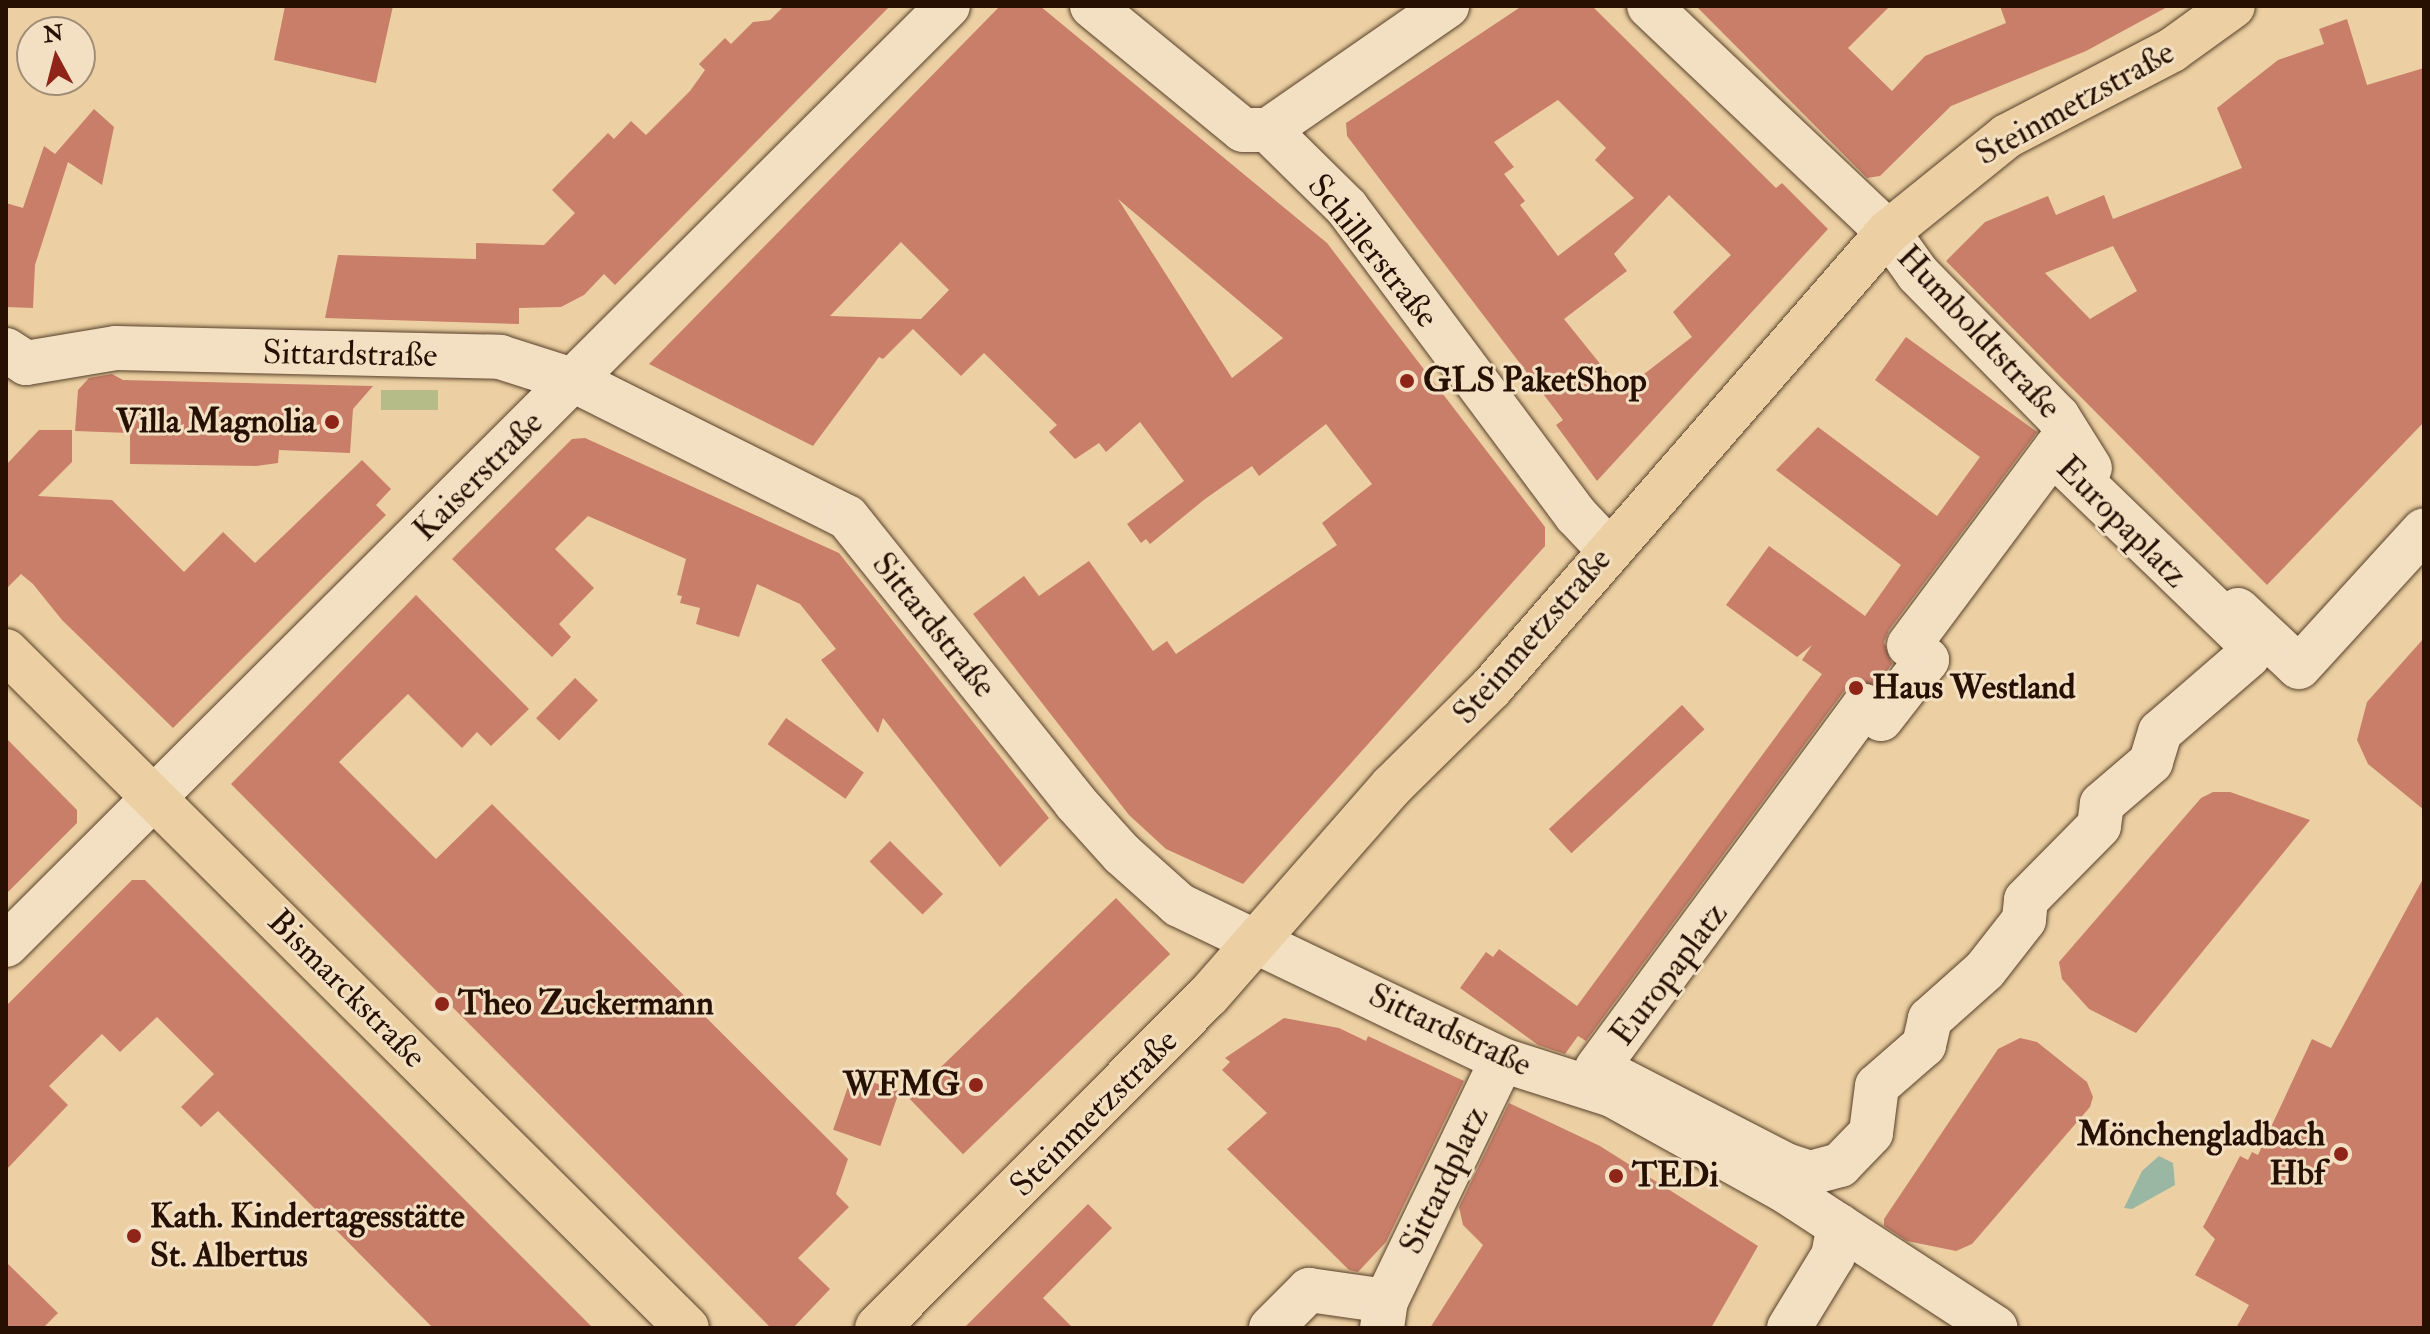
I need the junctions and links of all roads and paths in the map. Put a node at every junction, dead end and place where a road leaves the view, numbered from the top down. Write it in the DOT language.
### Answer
graph roads {
  1 [pos="948,6"];
  2 [pos="1092,6"];
  3 [pos="1447,6"];
  4 [pos="1649,6"];
  5 [pos="2233,6"];
  6 [pos="1268,130"];
  7 [pos="1888,232"];
  8 [pos="6,350"];
  9 [pos="575,381"];
  10 [pos="2424,530"];
  11 [pos="1608,549"];
  12 [pos="6,651"];
  13 [pos="153,798"];
  14 [pos="1258,941"];
  15 [pos="6,945"];
  16 [pos="1502,1060"];
  17 [pos="1776,1172"];
  18 [pos="1839,1226"];
  19 [pos="1384,1314"];
  20 [pos="687,1328"];
  21 [pos="877,1328"];
  22 [pos="1271,1328"];
  23 [pos="1789,1328"];
  24 [pos="1996,1328"];
  1 -- 9 [label="street, Kaiserstraße"];
  2 -- 6 [label="street"];
  3 -- 6 [label="street"];
  4 -- 7 [label="street, Humboldtstraße"];
  5 -- 7 [label="main road, Steinmetzstraße"];
  6 -- 11 [label="street, Schillerstraße"];
  7 -- 10 [label="street, Humboldtstraße"];
  7 -- 11 [label="main road, Steinmetzstraße"];
  8 -- 9 [label="street, Sittardstraße"];
  9 -- 13 [label="street, Kaiserstraße"];
  9 -- 14 [label="street, Sittardstraße"];
  11 -- 14 [label="main road, Steinmetzstraße"];
  12 -- 13 [label="main road, Bismarckstraße"];
  13 -- 15 [label="street, Kaiserstraße"];
  13 -- 20 [label="main road, Bismarckstraße"];
  14 -- 16 [label="street, Sittardstraße"];
  14 -- 21 [label="main road, Steinmetzstraße"];
  16 -- 17 [label="street, Sittardstraße"];
  16 -- 19 [label="street, Sittardplatz"];
  17 -- 17 [label="street, Europaplatz"];
  17 -- 18 [label="street"];
  18 -- 23 [label="street"];
  18 -- 24 [label="street"];
  19 -- 22 [label="street, Sittardplatz"];
}
